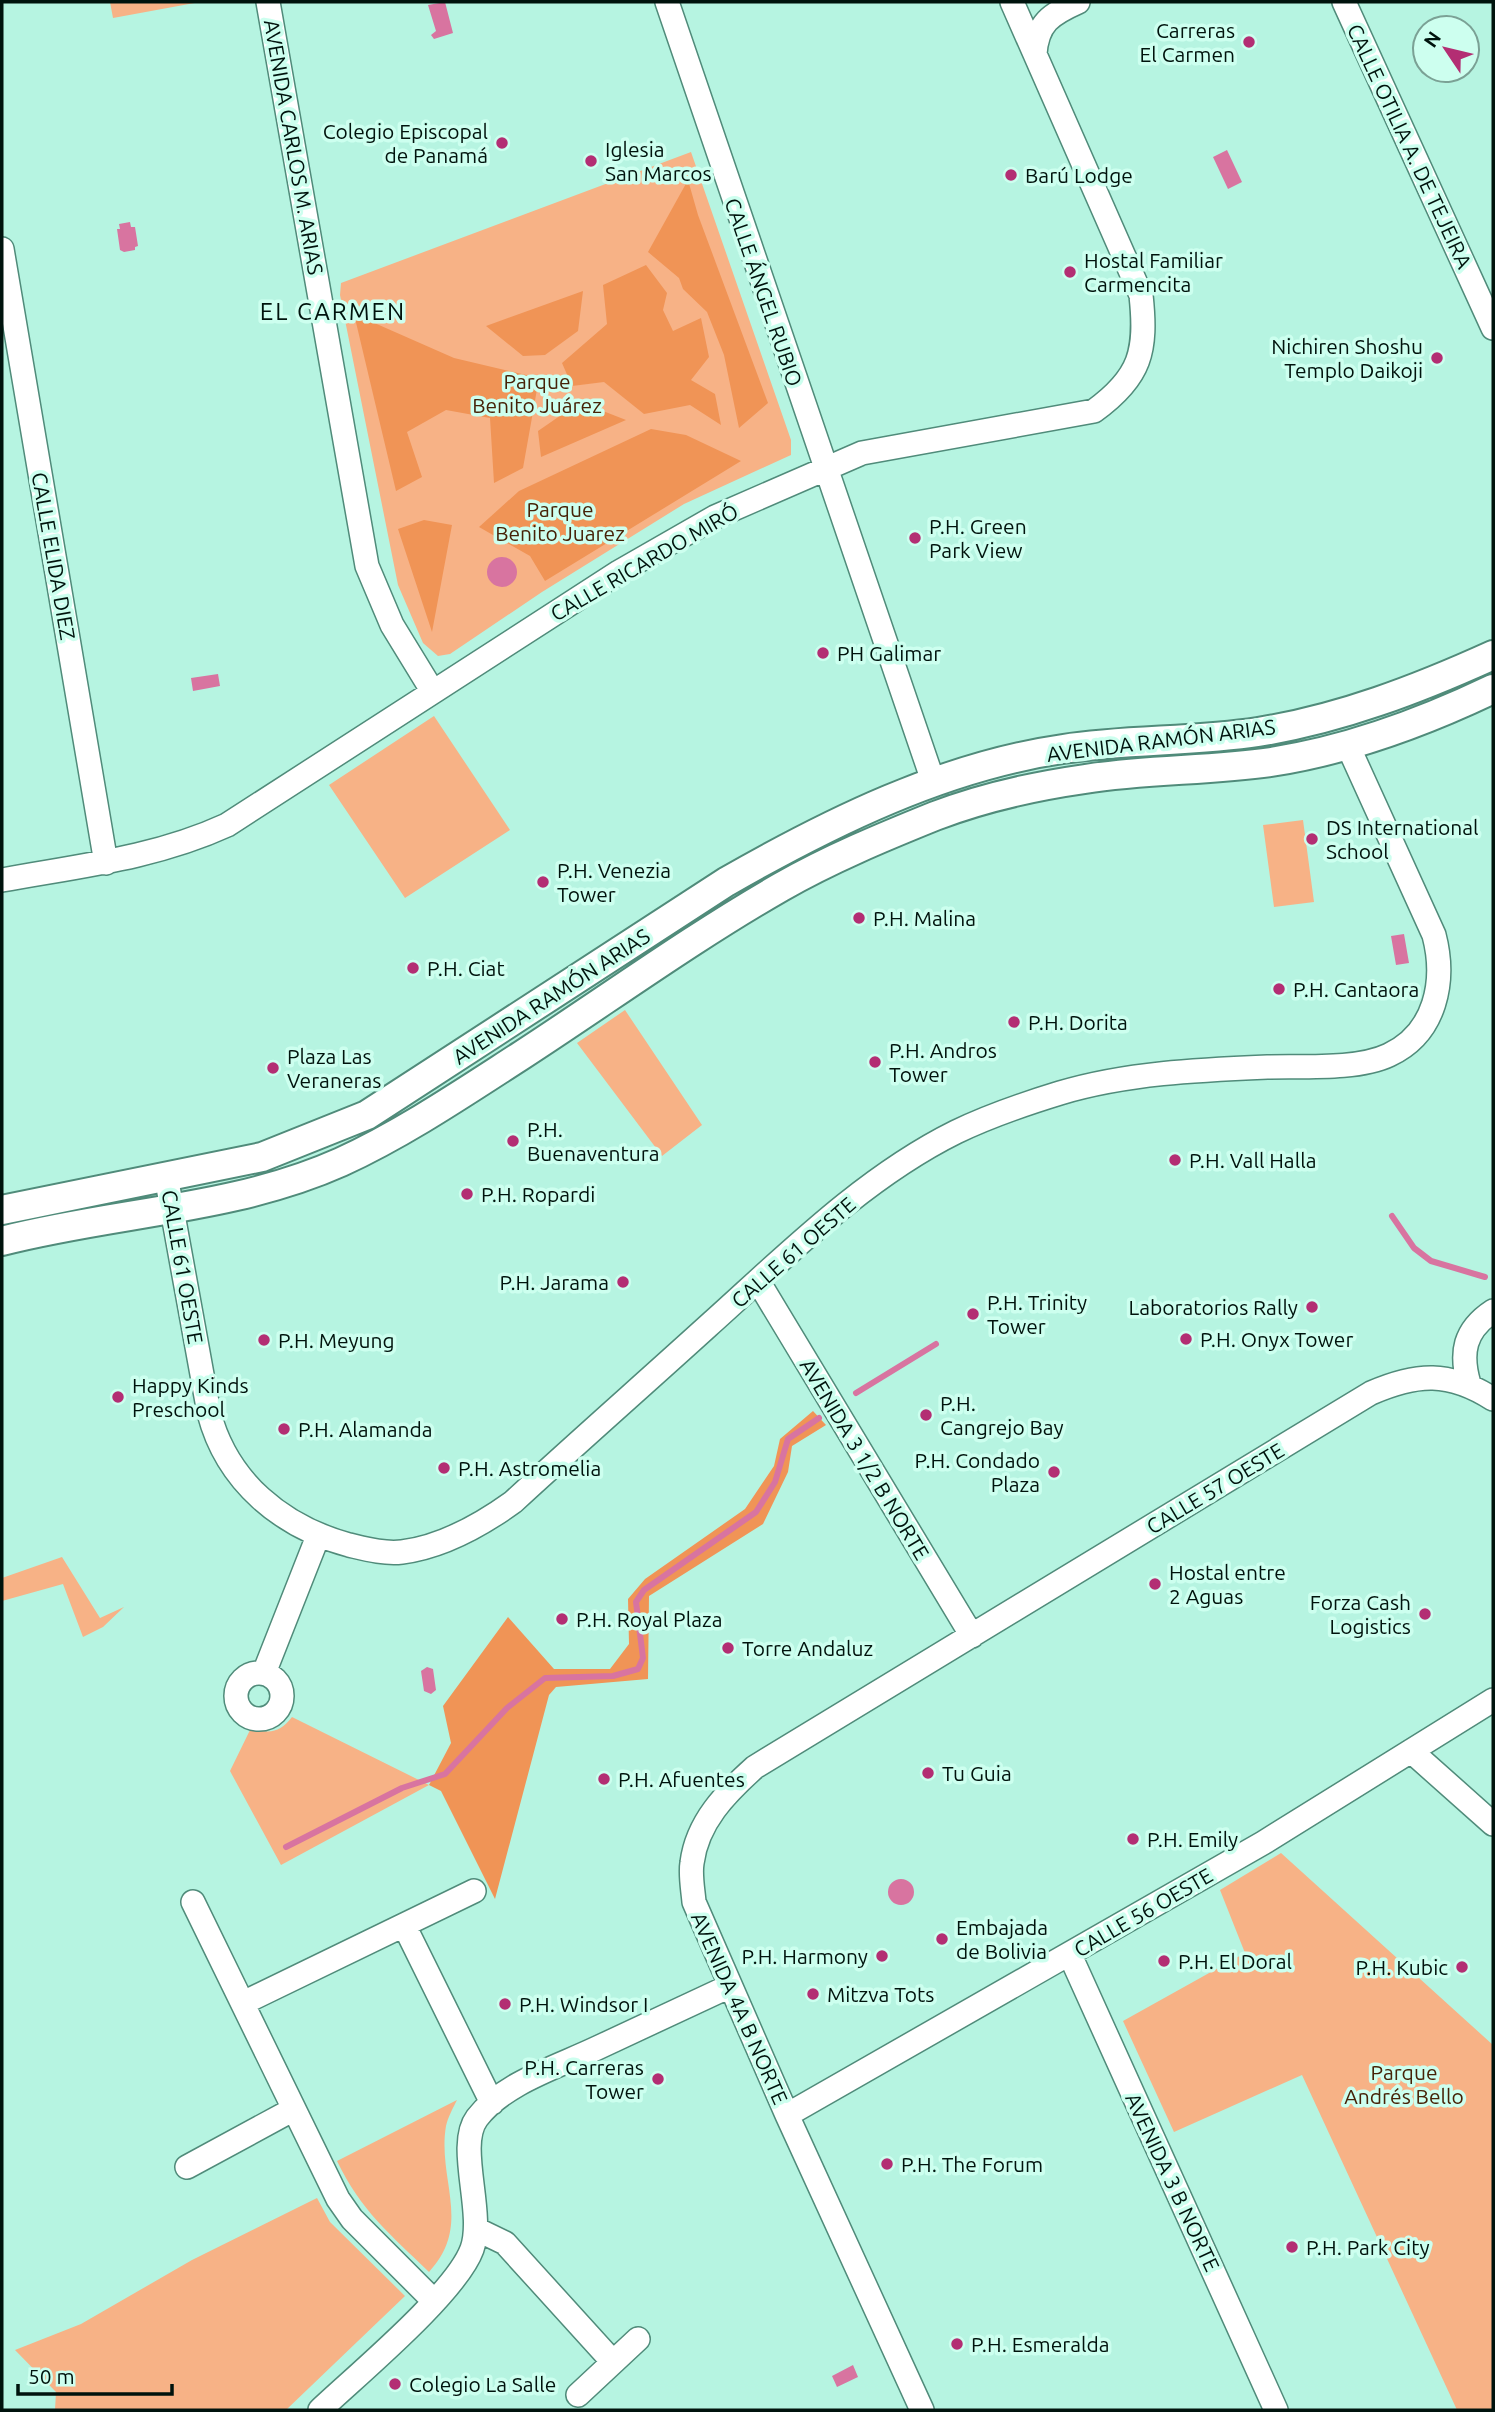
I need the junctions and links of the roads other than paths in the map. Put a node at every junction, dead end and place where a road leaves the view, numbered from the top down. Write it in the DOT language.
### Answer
graph roads {
  1 [pos="268,2"];
  2 [pos="667,2"];
  3 [pos="1012,2"];
  4 [pos="1024,2"];
  5 [pos="1078,2"];
  6 [pos="1344,2"];
  7 [pos="1054,12"];
  8 [pos="1035,54"];
  9 [pos="2,249"];
  10 [pos="1493,328"];
  11 [pos="862,453"];
  12 [pos="824,469"];
  13 [pos="836,503"];
  14 [pos="1493,655"];
  15 [pos="1493,689"];
  16 [pos="433,692"];
  17 [pos="1348,746"];
  18 [pos="933,781"];
  19 [pos="911,827"];
  20 [pos="106,863"];
  21 [pos="2,880"];
  22 [pos="542,1003"];
  23 [pos="560,1031"];
  24 [pos="166,1176"];
  25 [pos="2,1210"];
  26 [pos="173,1210"];
  27 [pos="2,1241"];
  28 [pos="758,1281"];
  29 [pos="1493,1311"];
  30 [pos="1469,1384"];
  31 [pos="1493,1399"];
  32 [pos="318,1536"];
  33 [pos="972,1636"];
  34 [pos="264,1673"];
  35 [pos="1493,1700"];
  36 [pos="1411,1751"];
  37 [pos="1493,1824"];
  38 [pos="474,1892"];
  39 [pos="193,1902"];
  40 [pos="404,1925"];
  41 [pos="1070,1955"];
  42 [pos="730,1986"];
  43 [pos="243,2003"];
  44 [pos="492,2103"];
  45 [pos="294,2109"];
  46 [pos="787,2115"];
  47 [pos="187,2166"];
  48 [pos="476,2230"];
  49 [pos="434,2301"];
  50 [pos="638,2339"];
  51 [pos="613,2362"];
  52 [pos="578,2395"];
  53 [pos="320,2410"];
  54 [pos="922,2410"];
  55 [pos="1276,2410"];
  1 -- 16 [label="street, AVENIDA CARLOS M. ARIAS"];
  2 -- 12 [label="street, CALLE ÁNGEL RUBIO"];
  3 -- 8 [label="street, CALLE RICARDO MIRÓ"];
  4 -- 7 [label="street"];
  5 -- 7 [label="street"];
  6 -- 10 [label="street, CALLE OTILIA A. DE TEJEIRA"];
  7 -- 8 [label="street"];
  8 -- 11 [label="street, CALLE RICARDO MIRÓ"];
  9 -- 20 [label="street, CALLE ELIDA DIEZ"];
  11 -- 12 [label="street, CALLE RICARDO MIRÓ"];
  11 -- 13 [label="street"];
  12 -- 13 [label="street, CALLE ÁNGEL RUBIO"];
  12 -- 16 [label="street, CALLE RICARDO MIRÓ"];
  13 -- 18 [label="street, CALLE ÁNGEL RUBIO"];
  14 -- 18 [label="main road, AVENIDA RAMÓN ARIAS"];
  15 -- 17 [label="main road, AVENIDA RAMÓN ARIAS"];
  16 -- 20 [label="street, CALLE RICARDO MIRÓ"];
  17 -- 19 [label="main road, AVENIDA RAMÓN ARIAS"];
  17 -- 28 [label="street, CALLE 61 OESTE"];
  18 -- 19 [label="main road"];
  18 -- 22 [label="main road, AVENIDA RAMÓN ARIAS"];
  19 -- 23 [label="main road, AVENIDA RAMÓN ARIAS"];
  20 -- 21 [label="street, CALLE RICARDO MIRÓ"];
  22 -- 23 [label="main road"];
  22 -- 24 [label="main road, AVENIDA RAMÓN ARIAS"];
  23 -- 26 [label="main road, AVENIDA RAMÓN ARIAS"];
  24 -- 25 [label="main road, AVENIDA RAMÓN ARIAS"];
  24 -- 26 [label="street, CALLE 61 OESTE"];
  26 -- 27 [label="main road, AVENIDA RAMÓN ARIAS"];
  26 -- 32 [label="street, CALLE 61 OESTE"];
  28 -- 32 [label="street, CALLE 61 OESTE"];
  28 -- 33 [label="street, AVENIDA 3 1/2 B NORTE"];
  29 -- 30 [label="street"];
  30 -- 31 [label="street"];
  30 -- 33 [label="street, CALLE 57 OESTE"];
  32 -- 34 [label="street"];
  33 -- 42 [label="street, AVENIDA 4A B NORTE"];
  35 -- 36 [label="street, CALLE 56 OESTE"];
  36 -- 37 [label="street"];
  36 -- 41 [label="street, CALLE 56 OESTE"];
  38 -- 40 [label="street"];
  39 -- 43 [label="street"];
  40 -- 43 [label="street"];
  40 -- 44 [label="street"];
  41 -- 46 [label="street, CALLE 56 OESTE"];
  41 -- 55 [label="street, AVENIDA 3 B NORTE"];
  42 -- 44 [label="street"];
  42 -- 46 [label="street, AVENIDA 4A B NORTE"];
  43 -- 45 [label="street"];
  44 -- 48 [label="street"];
  45 -- 47 [label="street"];
  45 -- 49 [label="street"];
  46 -- 54 [label="street, AVENIDA 4A B NORTE"];
  48 -- 49 [label="street"];
  48 -- 51 [label="street"];
  49 -- 53 [label="street"];
  50 -- 51 [label="street"];
  51 -- 52 [label="street"];
}
